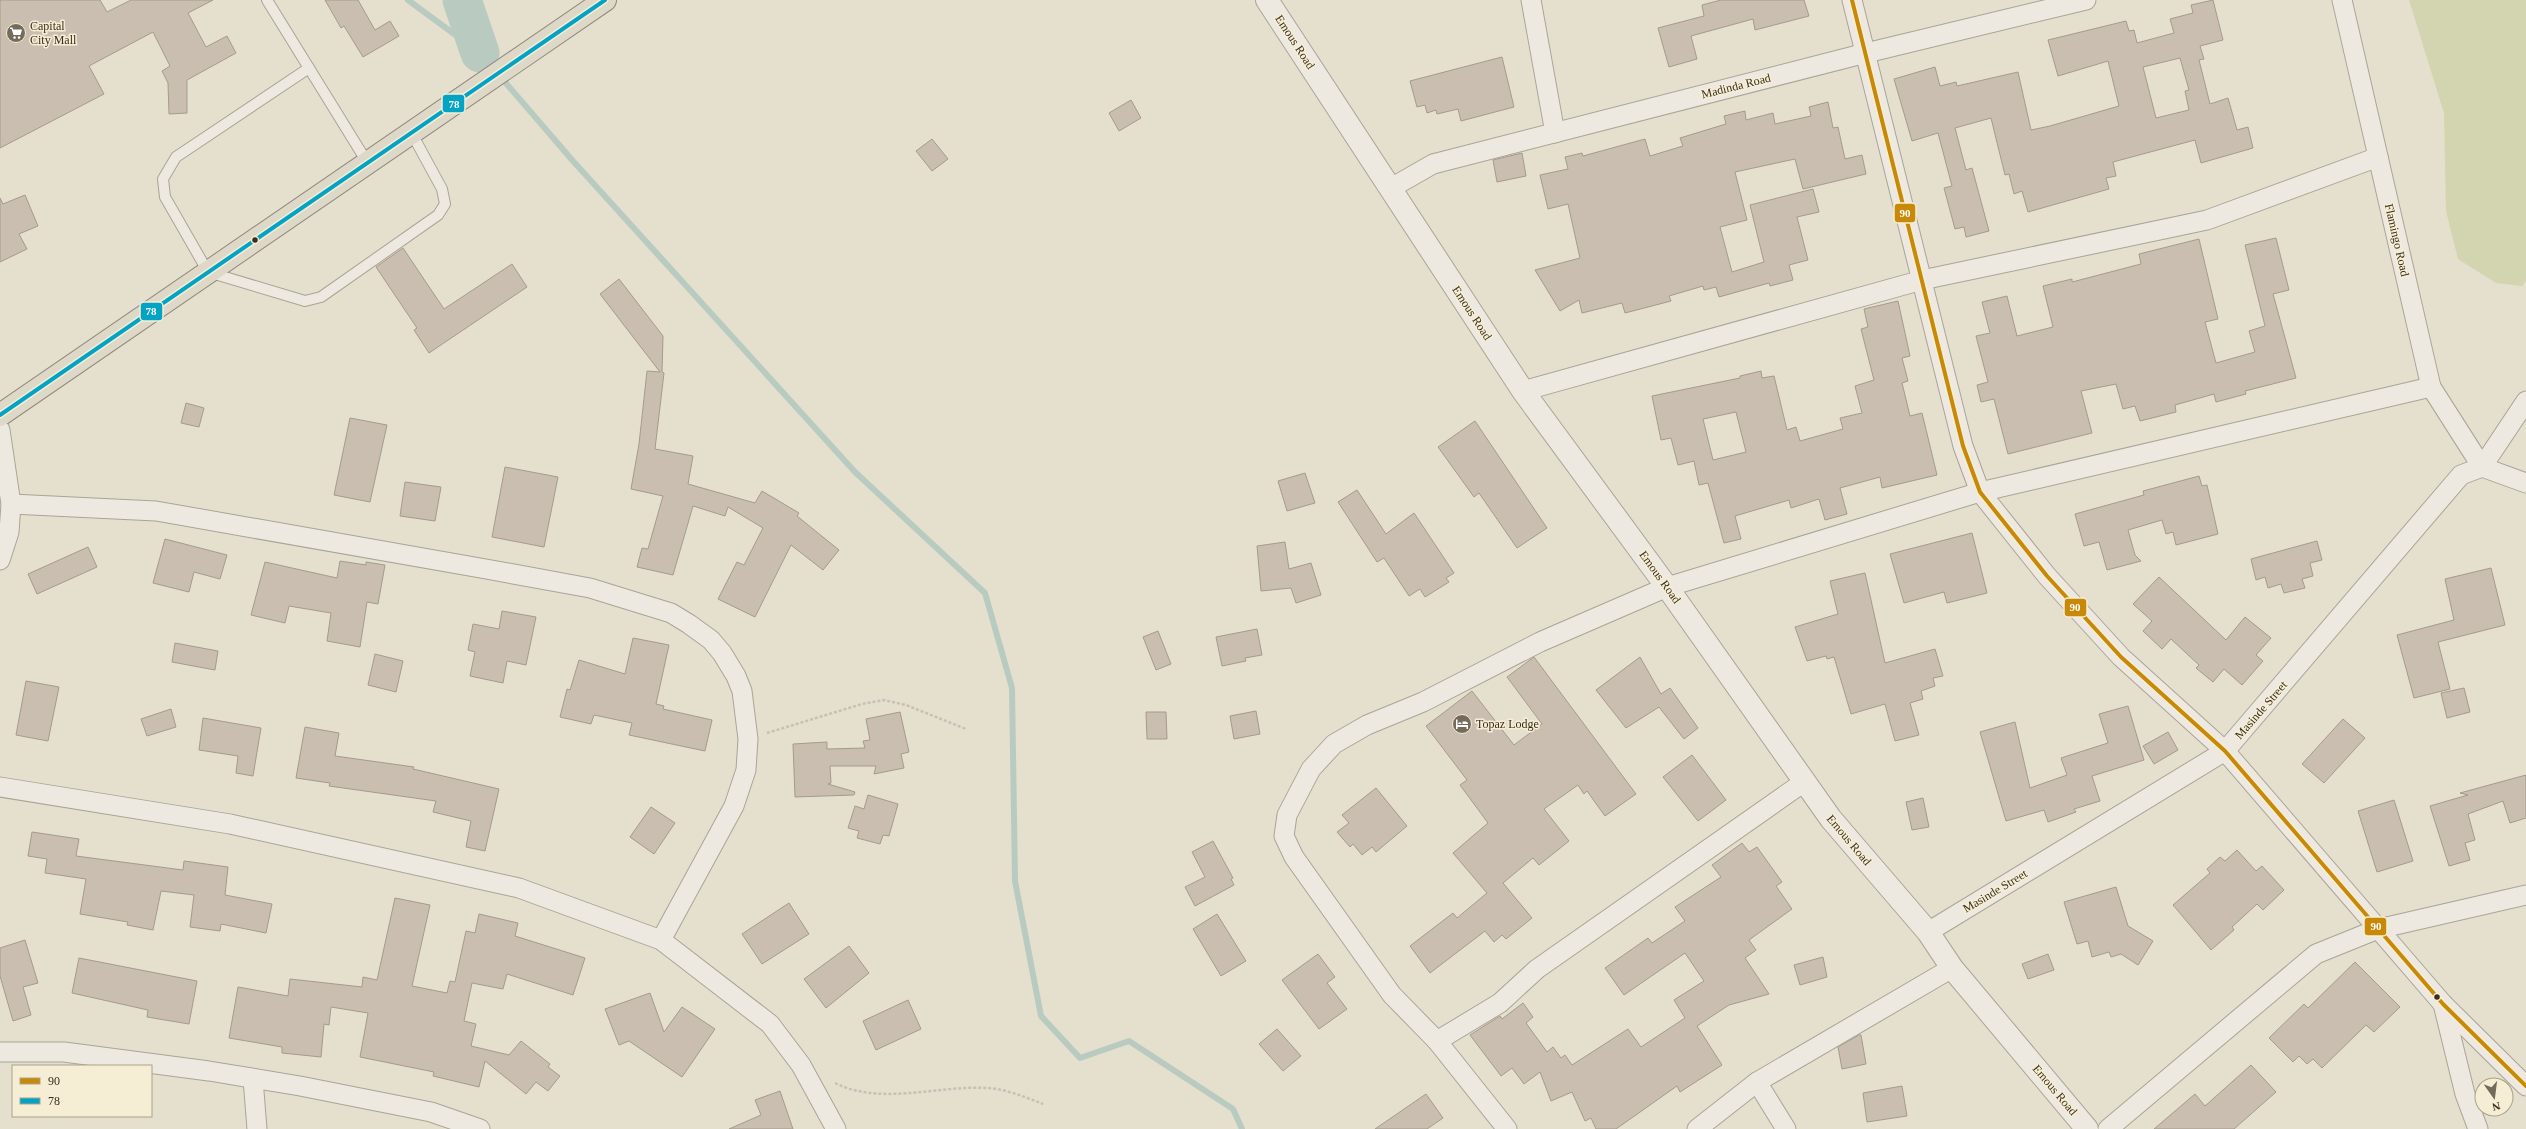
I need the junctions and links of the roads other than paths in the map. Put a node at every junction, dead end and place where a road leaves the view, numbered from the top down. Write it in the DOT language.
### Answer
graph roads {
  1 [pos="267,0"];
  2 [pos="605,0"];
  3 [pos="1267,0"];
  4 [pos="1531,0"];
  5 [pos="1852,0"];
  6 [pos="2086,0"];
  7 [pos="2342,0"];
  8 [pos="1866,53"];
  9 [pos="309,68"];
  10 [pos="411,132"];
  11 [pos="1555,133"];
  12 [pos="2378,157"];
  13 [pos="367,162"];
  14 [pos="1391,188"];
  15 [pos="208,272"];
  16 [pos="1922,280"];
  17 [pos="2431,387"];
  18 [pos="1523,390"];
  19 [pos="2526,401"];
  20 [pos="0,415"];
  21 [pos="0,430"];
  22 [pos="2482,467"];
  23 [pos="2526,483"];
  24 [pos="1980,492"];
  25 [pos="11,504"];
  26 [pos="0,560"];
  27 [pos="1667,587"];
  28 [pos="2225,751"];
  29 [pos="1804,782"];
  30 [pos="0,787"];
  31 [pos="2526,895"];
  32 [pos="2378,929"];
  33 [pos="1928,932"];
  34 [pos="661,940"];
  35 [pos="1952,968"];
  36 [pos="2442,1004"];
  37 [pos="1437,1041"];
  38 [pos="0,1052"];
  39 [pos="253,1079"];
  40 [pos="1757,1082"];
  41 [pos="2526,1086"];
  42 [pos="257,1129"];
  43 [pos="480,1129"];
  44 [pos="836,1129"];
  45 [pos="1507,1129"];
  46 [pos="1697,1129"];
  47 [pos="1786,1129"];
  48 [pos="2087,1129"];
  49 [pos="2108,1129"];
  50 [pos="2478,1129"];
  1 -- 9 [label="lane"];
  2 -- 10 [label="highway"];
  3 -- 14 [label="street, Emous Road"];
  4 -- 11 [label="street"];
  5 -- 8 [label="street"];
  6 -- 8 [label="street, Madinda Road"];
  7 -- 12 [label="street, Flamingo Road"];
  8 -- 11 [label="street, Madinda Road"];
  8 -- 16 [label="street"];
  9 -- 13 [label="lane"];
  9 -- 15 [label="lane"];
  10 -- 13 [label="highway"];
  10 -- 15 [label="lane"];
  11 -- 14 [label="street, Madinda Road"];
  12 -- 16 [label="street"];
  12 -- 17 [label="street, Flamingo Road"];
  13 -- 15 [label="highway"];
  14 -- 18 [label="street, Emous Road"];
  15 -- 20 [label="highway"];
  16 -- 18 [label="street"];
  16 -- 24 [label="street"];
  17 -- 22 [label="street, Flamingo Road"];
  17 -- 24 [label="street"];
  18 -- 27 [label="street, Emous Road"];
  19 -- 22 [label="street"];
  21 -- 25 [label="street"];
  22 -- 23 [label="street"];
  22 -- 28 [label="street, Masinde Street"];
  24 -- 27 [label="street"];
  24 -- 28 [label="street"];
  25 -- 26 [label="street"];
  25 -- 34 [label="street"];
  27 -- 29 [label="street, Emous Road"];
  27 -- 37 [label="street"];
  28 -- 32 [label="street"];
  28 -- 33 [label="street, Masinde Street"];
  29 -- 33 [label="street, Emous Road"];
  29 -- 37 [label="street"];
  30 -- 34 [label="street"];
  31 -- 32 [label="street"];
  32 -- 36 [label="street"];
  32 -- 49 [label="street"];
  33 -- 35 [label="street, Emous Road"];
  34 -- 44 [label="street"];
  35 -- 40 [label="street"];
  35 -- 48 [label="street, Emous Road"];
  36 -- 41 [label="street"];
  36 -- 50 [label="street"];
  37 -- 45 [label="street"];
  38 -- 39 [label="street"];
  39 -- 42 [label="street"];
  39 -- 43 [label="street"];
  40 -- 46 [label="street"];
  40 -- 47 [label="street"];
}
